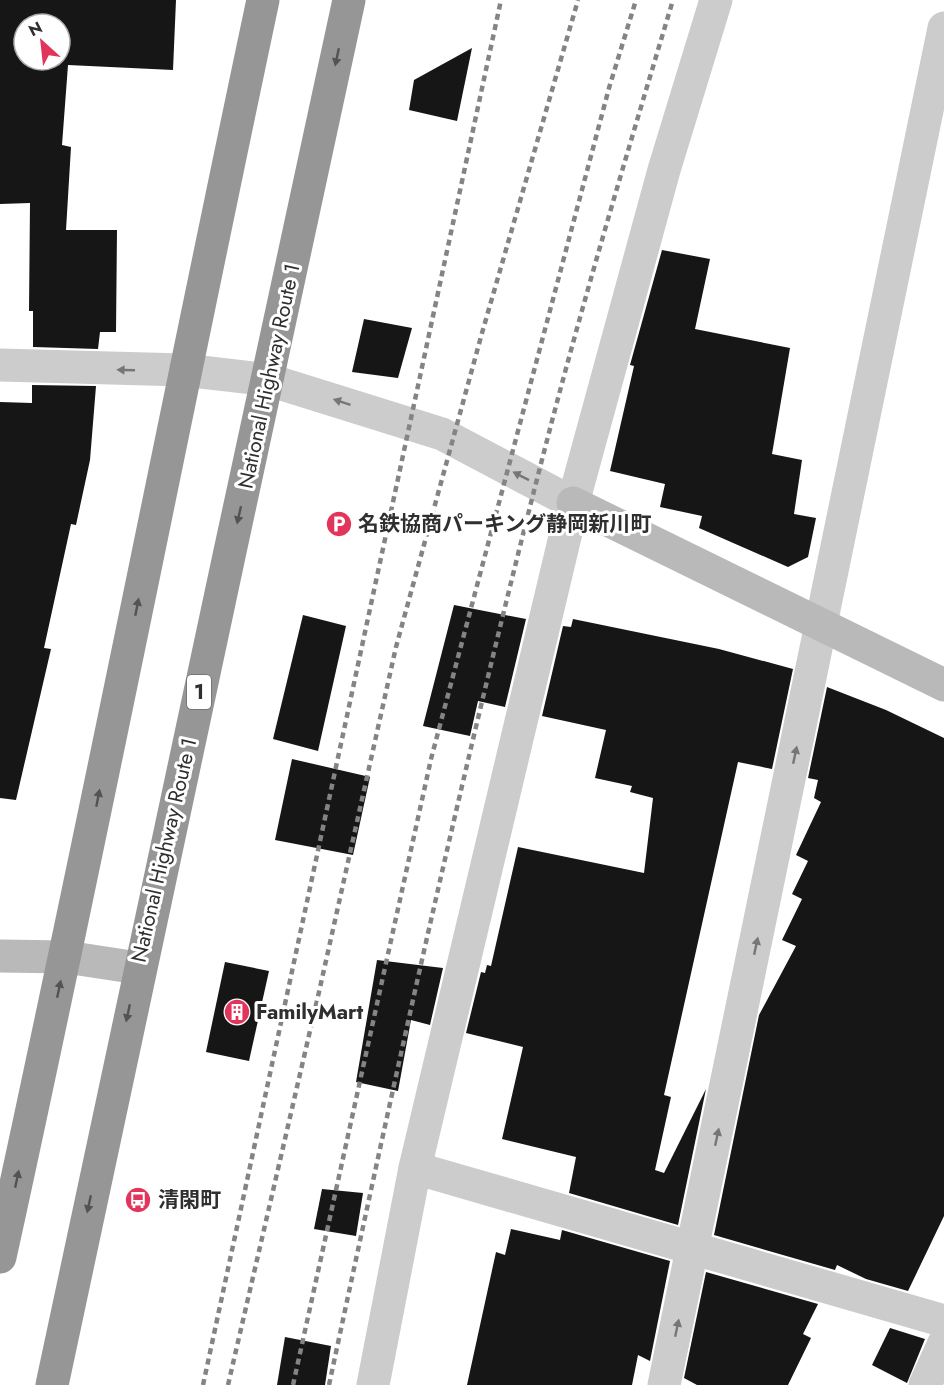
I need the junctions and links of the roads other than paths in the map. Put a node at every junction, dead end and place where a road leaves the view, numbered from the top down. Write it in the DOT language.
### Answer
graph roads {
  1 [pos="263,0"];
  2 [pos="349,0"];
  3 [pos="716,0"];
  4 [pos="944,28"];
  5 [pos="938,82"];
  6 [pos="0,365"];
  7 [pos="184,370"];
  8 [pos="269,380"];
  9 [pos="573,503"];
  10 [pos="822,625"];
  11 [pos="944,685"];
  12 [pos="0,956"];
  13 [pos="66,957"];
  14 [pos="138,968"];
  15 [pos="416,1168"];
  16 [pos="694,1248"];
  17 [pos="0,1257"];
  18 [pos="944,1321"];
  19 [pos="944,1343"];
  20 [pos="52,1385"];
  21 [pos="373,1385"];
  22 [pos="664,1385"];
  23 [pos="925,1385"];
  1 -- 7 [label="highway"];
  2 -- 8 [label="highway, National Highway Route 1 / 1, one-way"];
  3 -- 9 [label="street"];
  4 -- 5 [label="street"];
  5 -- 10 [label="street"];
  7 -- 6 [label="street, one-way"];
  7 -- 8 [label="street"];
  13 -- 7 [label="highway, one-way"];
  9 -- 8 [label="street, one-way"];
  8 -- 14 [label="highway, National Highway Route 1 / 1, one-way"];
  9 -- 10 [label="street"];
  9 -- 15 [label="street"];
  10 -- 11 [label="street"];
  16 -- 10 [label="street, one-way"];
  12 -- 13 [label="street"];
  13 -- 14 [label="street"];
  17 -- 13 [label="highway, one-way"];
  14 -- 20 [label="highway, National Highway Route 1 / 1, one-way"];
  15 -- 16 [label="street"];
  15 -- 21 [label="street"];
  16 -- 18 [label="street"];
  22 -- 16 [label="street, one-way"];
  19 -- 23 [label="street"];
}
